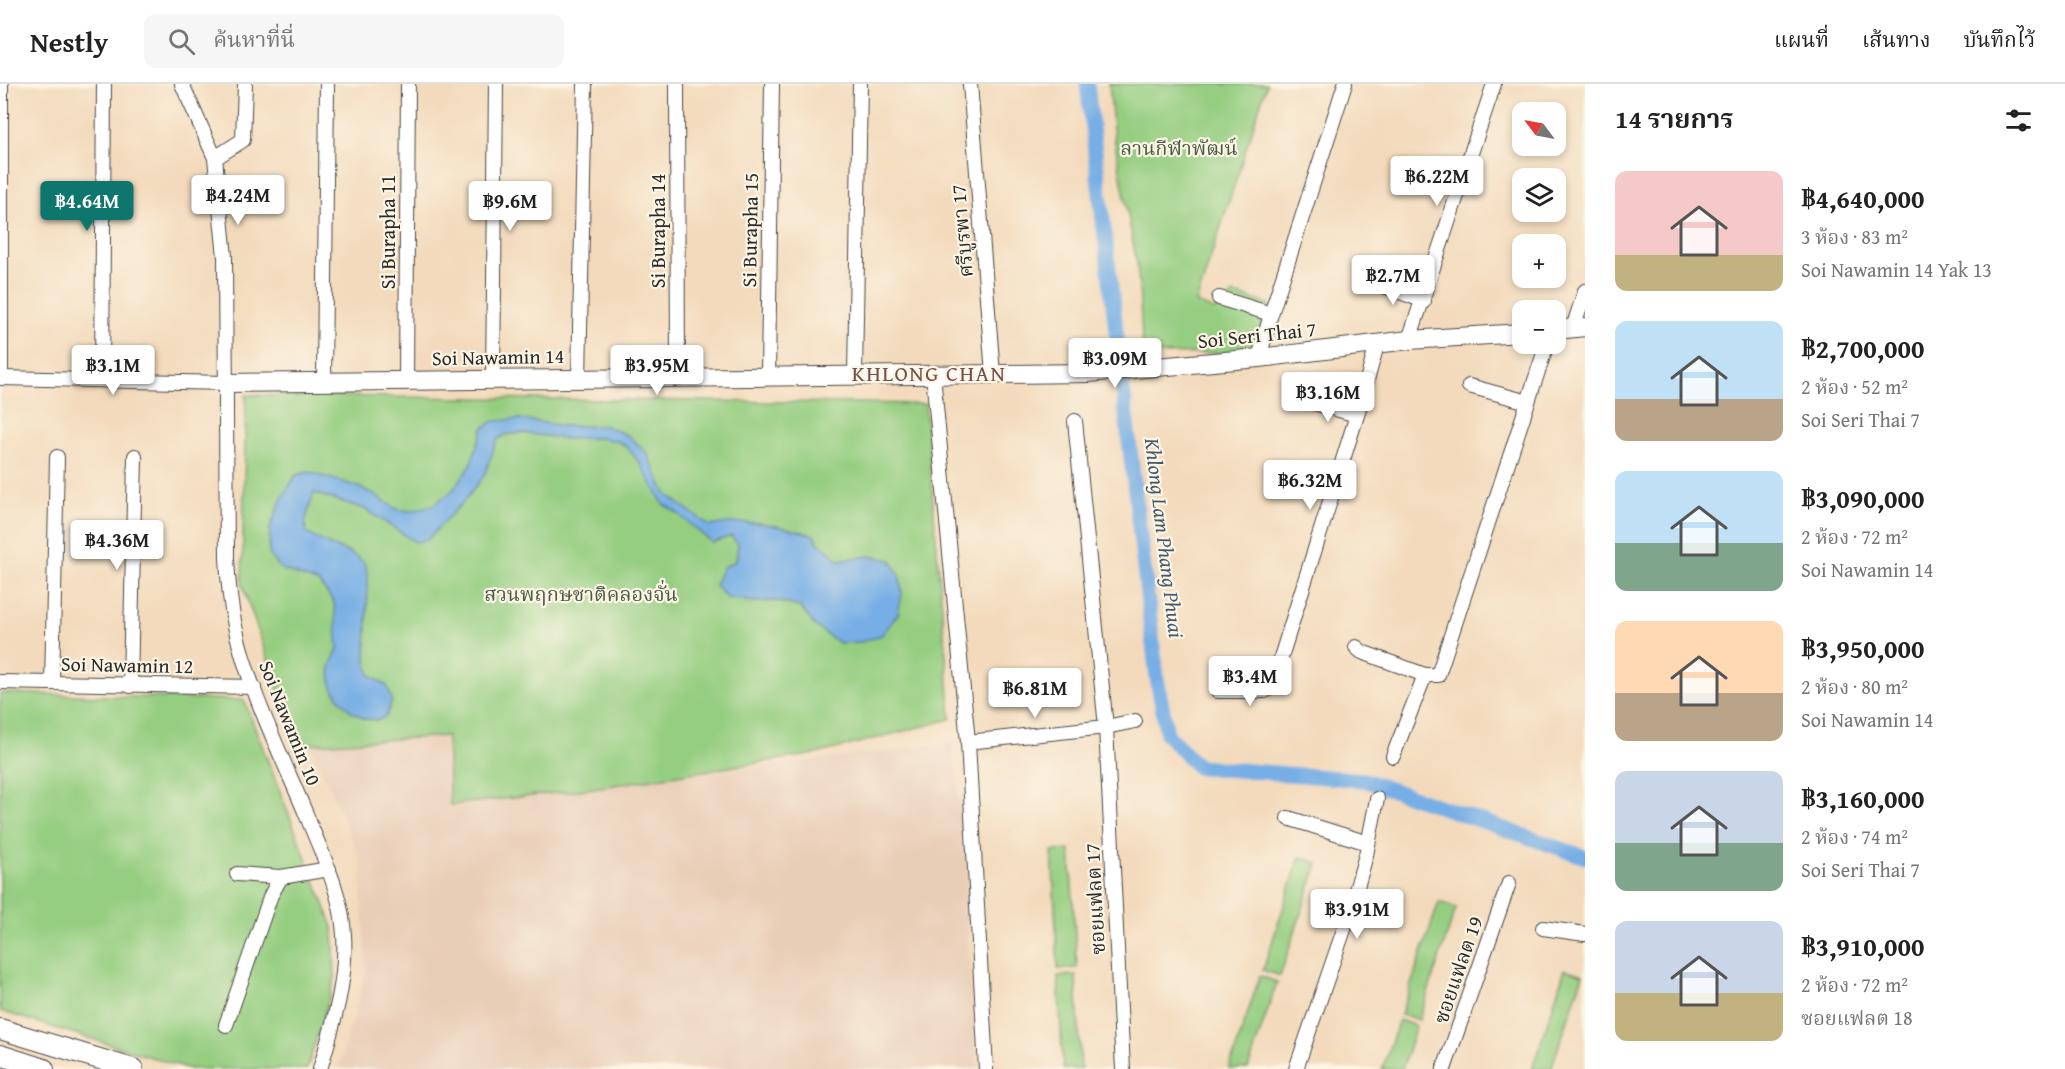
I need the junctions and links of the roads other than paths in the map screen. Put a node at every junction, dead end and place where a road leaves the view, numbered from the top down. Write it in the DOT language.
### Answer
graph roads {
  1 [pos="1,84"];
  2 [pos="104,84"];
  3 [pos="182,84"];
  4 [pos="245,84"];
  5 [pos="327,84"];
  6 [pos="408,84"];
  7 [pos="496,84"];
  8 [pos="585,84"];
  9 [pos="678,84"];
  10 [pos="772,84"];
  11 [pos="860,84"];
  12 [pos="970,84"];
  13 [pos="1345,84"];
  14 [pos="1494,84"];
  15 [pos="214,158"];
  16 [pos="1373,282"];
  17 [pos="1585,291"];
  18 [pos="1219,298"];
  19 [pos="1424,301"];
  20 [pos="1271,314"];
  21 [pos="1571,328"];
  22 [pos="1512,334"];
  23 [pos="1409,340"];
  24 [pos="1377,345"];
  25 [pos="1544,354"];
  26 [pos="1259,358"];
  27 [pos="1139,369"];
  28 [pos="933,375"];
  29 [pos="993,375"];
  30 [pos="855,376"];
  31 [pos="768,377"];
  32 [pos="1,378"];
  33 [pos="678,378"];
  34 [pos="579,379"];
  35 [pos="102,380"];
  36 [pos="493,380"];
  37 [pos="324,381"];
  38 [pos="406,381"];
  39 [pos="226,383"];
  40 [pos="1469,386"];
  41 [pos="1307,400"];
  42 [pos="1528,402"];
  43 [pos="1357,415"];
  44 [pos="1075,421"];
  45 [pos="135,456"];
  46 [pos="57,457"];
  47 [pos="1356,647"];
  48 [pos="1425,675"];
  49 [pos="0,682"];
  50 [pos="52,683"];
  51 [pos="130,686"];
  52 [pos="254,687"];
  53 [pos="1218,691"];
  54 [pos="1135,720"];
  55 [pos="1106,726"];
  56 [pos="968,742"];
  57 [pos="1392,756"];
  58 [pos="1377,799"];
  59 [pos="1288,818"];
  60 [pos="1368,843"];
  61 [pos="329,869"];
  62 [pos="237,874"];
  63 [pos="281,877"];
  64 [pos="1509,883"];
  65 [pos="1543,928"];
  66 [pos="1585,934"];
  67 [pos="226,1025"];
  68 [pos="0,1029"];
  69 [pos="3,1060"];
  70 [pos="44,1069"];
  71 [pos="133,1069"];
  72 [pos="320,1069"];
  73 [pos="986,1069"];
  74 [pos="1123,1069"];
  75 [pos="1296,1069"];
  76 [pos="1444,1069"];
  1 -- 32 [label="street"];
  2 -- 35 [label="street"];
  3 -- 15 [label="street, Soi Nawamin 10"];
  4 -- 15 [label="street"];
  5 -- 37 [label="street"];
  6 -- 38 [label="street, Si Burapha 11"];
  7 -- 36 [label="street"];
  8 -- 34 [label="street"];
  9 -- 33 [label="street, Si Burapha 14"];
  10 -- 31 [label="street, Si Burapha 15"];
  11 -- 30 [label="street"];
  12 -- 29 [label="street, ศรีบูรพา 17"];
  13 -- 20 [label="street"];
  14 -- 19 [label="street"];
  15 -- 39 [label="street, Soi Nawamin 10"];
  16 -- 19 [label="street"];
  17 -- 21 [label="street"];
  18 -- 20 [label="street"];
  19 -- 23 [label="street"];
  20 -- 26 [label="street"];
  22 -- 23 [label="street, Soi Seri Thai 7"];
  23 -- 24 [label="street, Soi Seri Thai 7"];
  24 -- 26 [label="street, Soi Seri Thai 7"];
  24 -- 43 [label="street"];
  25 -- 42 [label="street"];
  26 -- 27 [label="street, Soi Seri Thai 7"];
  27 -- 29 [label="street, Soi Nawamin 14"];
  28 -- 29 [label="street, Soi Nawamin 14"];
  28 -- 30 [label="street, Soi Nawamin 14"];
  28 -- 56 [label="street"];
  30 -- 31 [label="street, Soi Nawamin 14"];
  31 -- 33 [label="street, Soi Nawamin 14"];
  32 -- 35 [label="street, Soi Nawamin 14"];
  33 -- 34 [label="street, Soi Nawamin 14"];
  34 -- 36 [label="street, Soi Nawamin 14"];
  35 -- 39 [label="street, Soi Nawamin 14"];
  36 -- 38 [label="street, Soi Nawamin 14"];
  37 -- 38 [label="street, Soi Nawamin 14"];
  37 -- 39 [label="street, Soi Nawamin 14"];
  39 -- 52 [label="street, Soi Nawamin 10"];
  40 -- 42 [label="street"];
  41 -- 43 [label="street"];
  42 -- 48 [label="street"];
  43 -- 53 [label="street"];
  44 -- 55 [label="street, ซอยแฟลต 17"];
  45 -- 51 [label="street"];
  46 -- 50 [label="street"];
  47 -- 48 [label="street"];
  48 -- 57 [label="street"];
  49 -- 50 [label="street, Soi Nawamin 12"];
  50 -- 51 [label="street, Soi Nawamin 12"];
  51 -- 52 [label="street, Soi Nawamin 12"];
  52 -- 61 [label="street, Soi Nawamin 10"];
  54 -- 55 [label="street"];
  55 -- 56 [label="street"];
  55 -- 74 [label="street, ซอยแฟลต 17"];
  56 -- 73 [label="street"];
  58 -- 60 [label="street"];
  59 -- 60 [label="street"];
  60 -- 75 [label="street"];
  61 -- 63 [label="street"];
  61 -- 72 [label="street, Soi Nawamin 10"];
  62 -- 63 [label="street"];
  63 -- 67 [label="street"];
  64 -- 76 [label="street, ซอยแฟลต 19"];
  65 -- 66 [label="street"];
  68 -- 71 [label="main road"];
  69 -- 70 [label="main road"];
}
